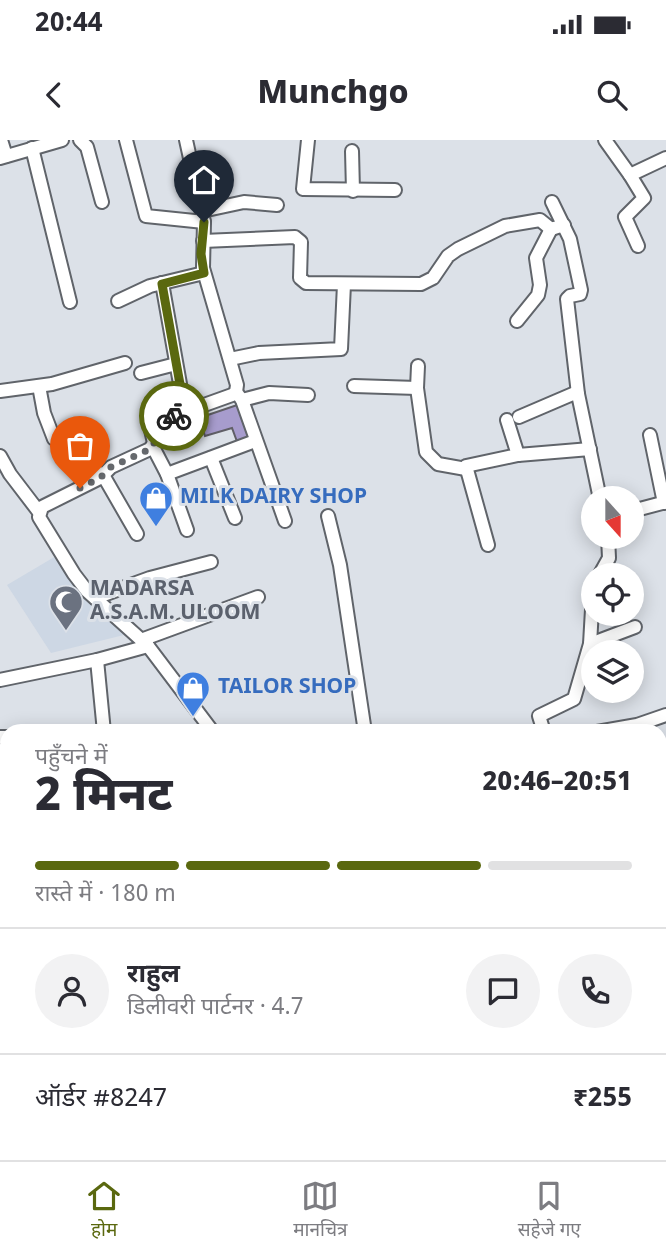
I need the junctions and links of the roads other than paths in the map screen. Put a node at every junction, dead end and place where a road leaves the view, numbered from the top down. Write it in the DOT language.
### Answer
graph roads {
  1 [pos="1,140"];
  2 [pos="62,140"];
  3 [pos="80,140"];
  4 [pos="126,140"];
  5 [pos="186,140"];
  6 [pos="308,140"];
  7 [pos="605,140"];
  8 [pos="32,148"];
  9 [pos="352,151"];
  10 [pos="3,157"];
  11 [pos="666,158"];
  12 [pos="630,175"];
  13 [pos="395,190"];
  14 [pos="353,191"];
  15 [pos="102,202"];
  16 [pos="552,202"];
  17 [pos="276,205"];
  18 [pos="203,216"];
  19 [pos="558,227"];
  20 [pos="203,241"];
  21 [pos="639,246"];
  22 [pos="204,273"];
  23 [pos="162,284"];
  24 [pos="344,284"];
  25 [pos="118,301"];
  26 [pos="70,302"];
  27 [pos="517,321"];
  28 [pos="230,359"];
  29 [pos="125,363"];
  30 [pos="176,364"];
  31 [pos="418,366"];
  32 [pos="141,373"];
  33 [pos="39,386"];
  34 [pos="354,386"];
  35 [pos="417,388"];
  36 [pos="0,391"];
  37 [pos="579,394"];
  38 [pos="308,395"];
  39 [pos="239,396"];
  40 [pos="185,412"];
  41 [pos="650,435"];
  42 [pos="255,441"];
  43 [pos="153,447"];
  44 [pos="590,449"];
  45 [pos="518,455"];
  46 [pos="0,456"];
  47 [pos="211,458"];
  48 [pos="466,469"];
  49 [pos="167,474"];
  50 [pos="101,477"];
  51 [pos="597,486"];
  52 [pos="665,503"];
  53 [pos="644,508"];
  54 [pos="39,512"];
  55 [pos="328,516"];
  56 [pos="235,518"];
  57 [pos="285,521"];
  58 [pos="187,530"];
  59 [pos="137,534"];
  60 [pos="488,545"];
  61 [pos="211,562"];
  62 [pos="258,597"];
  63 [pos="96,598"];
  64 [pos="635,627"];
  65 [pos="601,640"];
  66 [pos="144,643"];
  67 [pos="97,660"];
  68 [pos="581,675"];
  69 [pos="0,680"];
  70 [pos="666,715"];
  71 [pos="103,724"];
  72 [pos="207,724"];
  73 [pos="364,724"];
  74 [pos="541,724"];
  75 [pos="640,724"];
  1 -- 10 [label="street"];
  2 -- 8 [label="street"];
  3 -- 15 [label="street"];
  4 -- 18 [label="street"];
  5 -- 18 [label="street"];
  6 -- 14 [label="street"];
  7 -- 12 [label="street"];
  8 -- 10 [label="street"];
  8 -- 26 [label="street"];
  9 -- 14 [label="street"];
  11 -- 12 [label="street"];
  12 -- 21 [label="street"];
  13 -- 14 [label="street"];
  16 -- 19 [label="street"];
  17 -- 18 [label="street"];
  18 -- 20 [label="street"];
  19 -- 24 [label="street"];
  19 -- 27 [label="street"];
  19 -- 37 [label="street"];
  20 -- 22 [label="street"];
  20 -- 24 [label="street"];
  22 -- 23 [label="street"];
  22 -- 28 [label="street"];
  23 -- 25 [label="street"];
  23 -- 30 [label="street"];
  24 -- 28 [label="street"];
  28 -- 39 [label="street"];
  29 -- 33 [label="street"];
  30 -- 32 [label="street"];
  30 -- 40 [label="street"];
  31 -- 35 [label="street"];
  33 -- 36 [label="street"];
  33 -- 50 [label="street"];
  34 -- 35 [label="street"];
  35 -- 48 [label="street"];
  37 -- 44 [label="street"];
  37 -- 45 [label="street"];
  38 -- 39 [label="street"];
  39 -- 40 [label="street"];
  39 -- 42 [label="street"];
  40 -- 43 [label="street"];
  41 -- 52 [label="street"];
  42 -- 47 [label="street"];
  42 -- 57 [label="street"];
  43 -- 49 [label="street"];
  43 -- 50 [label="street"];
  44 -- 45 [label="street"];
  44 -- 51 [label="street"];
  45 -- 48 [label="street"];
  46 -- 54 [label="street"];
  47 -- 49 [label="street"];
  47 -- 56 [label="street"];
  48 -- 60 [label="street"];
  49 -- 58 [label="street"];
  50 -- 54 [label="street"];
  50 -- 59 [label="street"];
  52 -- 53 [label="street"];
  54 -- 63 [label="street"];
  55 -- 73 [label="street"];
  61 -- 63 [label="street"];
  62 -- 66 [label="street"];
  63 -- 66 [label="street"];
  64 -- 65 [label="street"];
  66 -- 67 [label="street"];
  66 -- 72 [label="street"];
  67 -- 69 [label="street"];
  67 -- 71 [label="street"];
  68 -- 74 [label="street"];
  70 -- 75 [label="street"];
}
